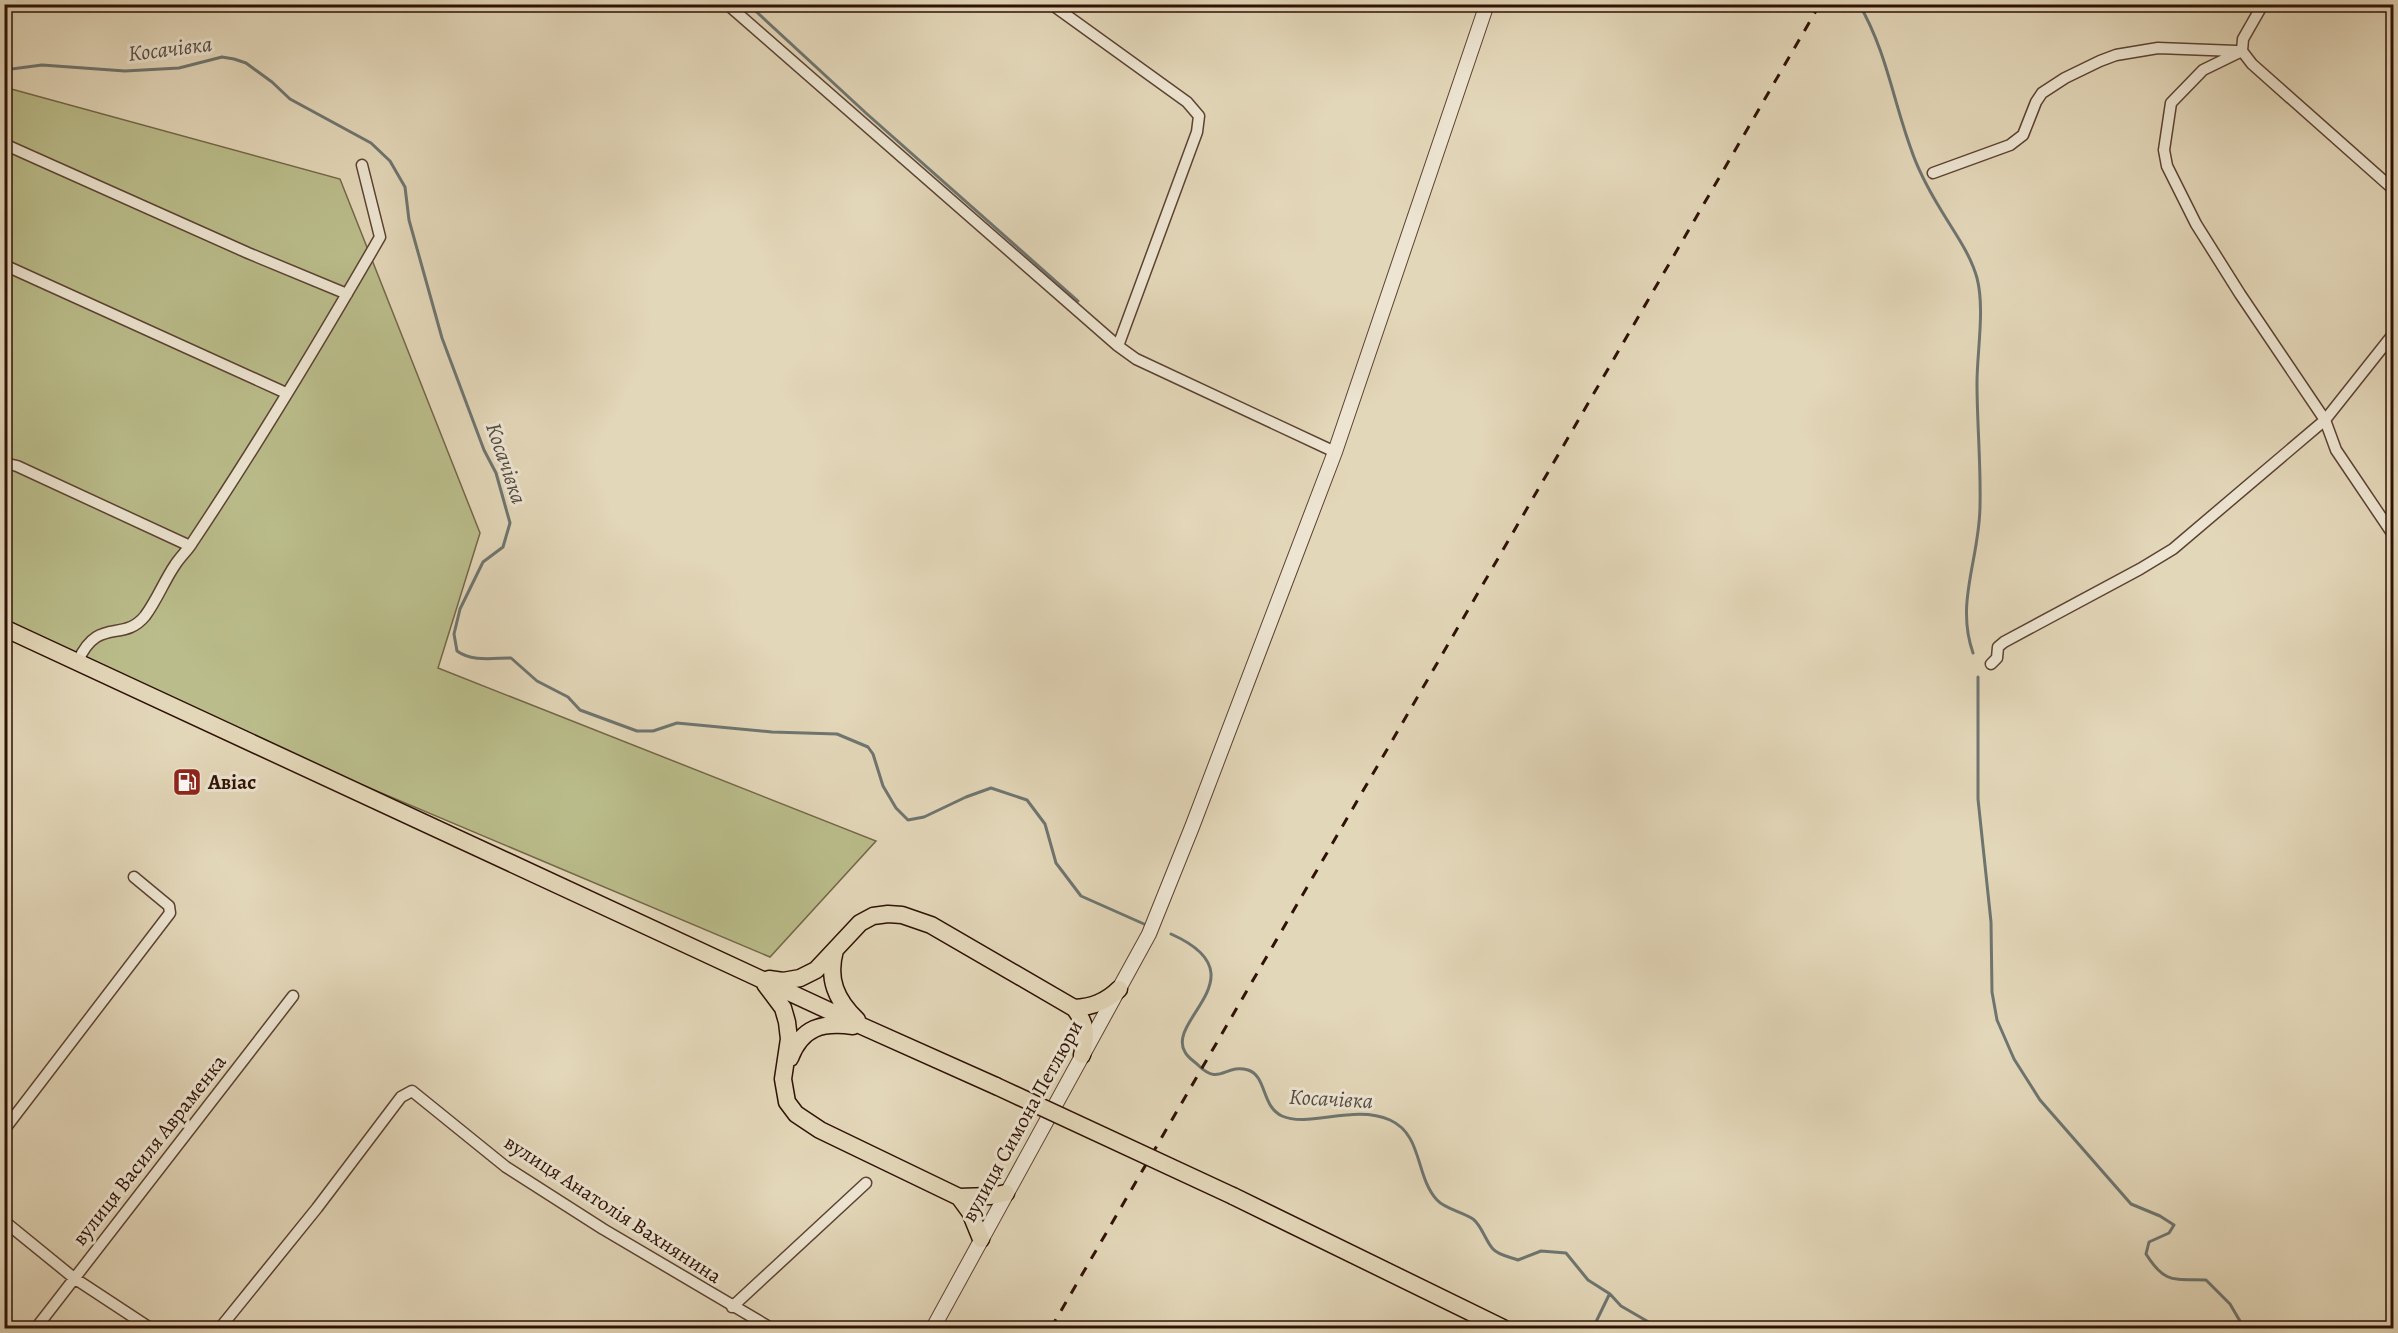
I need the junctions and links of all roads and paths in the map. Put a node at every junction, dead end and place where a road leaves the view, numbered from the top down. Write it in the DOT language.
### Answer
graph roads {
  1 [pos="727,4"];
  2 [pos="1051,4"];
  3 [pos="1487,4"];
  4 [pos="2263,4"];
  5 [pos="2242,51"];
  6 [pos="4,144"];
  7 [pos="362,165"];
  8 [pos="1933,173"];
  9 [pos="2394,190"];
  10 [pos="4,265"];
  11 [pos="347,294"];
  12 [pos="2394,333"];
  13 [pos="1118,346"];
  14 [pos="286,393"];
  15 [pos="2325,420"];
  16 [pos="1335,452"];
  17 [pos="4,463"];
  18 [pos="2394,536"];
  19 [pos="190,546"];
  20 [pos="4,628"];
  21 [pos="78,661"];
  22 [pos="1991,664"];
  23 [pos="134,877"];
  24 [pos="835,949"];
  25 [pos="758,978"];
  26 [pos="1119,989"];
  27 [pos="293,996"];
  28 [pos="1074,1008"];
  29 [pos="864,1027"];
  30 [pos="1082,1055"];
  31 [pos="783,1079"];
  32 [pos="4,1130"];
  33 [pos="866,1183"];
  34 [pos="1006,1193"];
  35 [pos="959,1197"];
  36 [pos="4,1221"];
  37 [pos="981,1239"];
  38 [pos="74,1278"];
  39 [pos="732,1307"];
  40 [pos="36,1329"];
  41 [pos="150,1329"];
  42 [pos="220,1329"];
  43 [pos="771,1329"];
  44 [pos="933,1329"];
  45 [pos="1503,1329"];
  1 -- 13 [label="street"];
  2 -- 13 [label="street"];
  3 -- 16 [label="street, вулиця Симона Петлюри"];
  4 -- 5 [label="street"];
  5 -- 8 [label="street"];
  5 -- 9 [label="street"];
  5 -- 15 [label="street"];
  6 -- 11 [label="street"];
  7 -- 11 [label="street"];
  10 -- 14 [label="street"];
  11 -- 14 [label="street"];
  12 -- 15 [label="street"];
  13 -- 16 [label="street"];
  14 -- 19 [label="street"];
  15 -- 18 [label="street"];
  15 -- 22 [label="street"];
  16 -- 26 [label="street, вулиця Симона Петлюри"];
  17 -- 19 [label="street"];
  19 -- 21 [label="street"];
  20 -- 21 [label="main road"];
  21 -- 25 [label="main road"];
  23 -- 32 [label="street"];
  24 -- 25 [label="main road"];
  24 -- 28 [label="main road"];
  24 -- 29 [label="main road"];
  25 -- 29 [label="main road"];
  25 -- 31 [label="main road"];
  26 -- 28 [label="main road"];
  26 -- 30 [label="street, вулиця Симона Петлюри"];
  27 -- 38 [label="street, вулиця Василя Авраменка"];
  28 -- 30 [label="main road"];
  29 -- 31 [label="main road"];
  29 -- 45 [label="main road, bridge"];
  30 -- 34 [label="street, вулиця Симона Петлюри"];
  31 -- 35 [label="main road"];
  33 -- 39 [label="street"];
  34 -- 35 [label="main road"];
  34 -- 37 [label="street, вулиця Симона Петлюри"];
  35 -- 37 [label="main road"];
  36 -- 38 [label="street"];
  37 -- 44 [label="street, вулиця Симона Петлюри"];
  38 -- 40 [label="street, вулиця Василя Авраменка"];
  38 -- 41 [label="street"];
  39 -- 42 [label="street, вулиця Анатолія Вахнянина"];
  39 -- 43 [label="street, вулиця Анатолія Вахнянина"];
}
